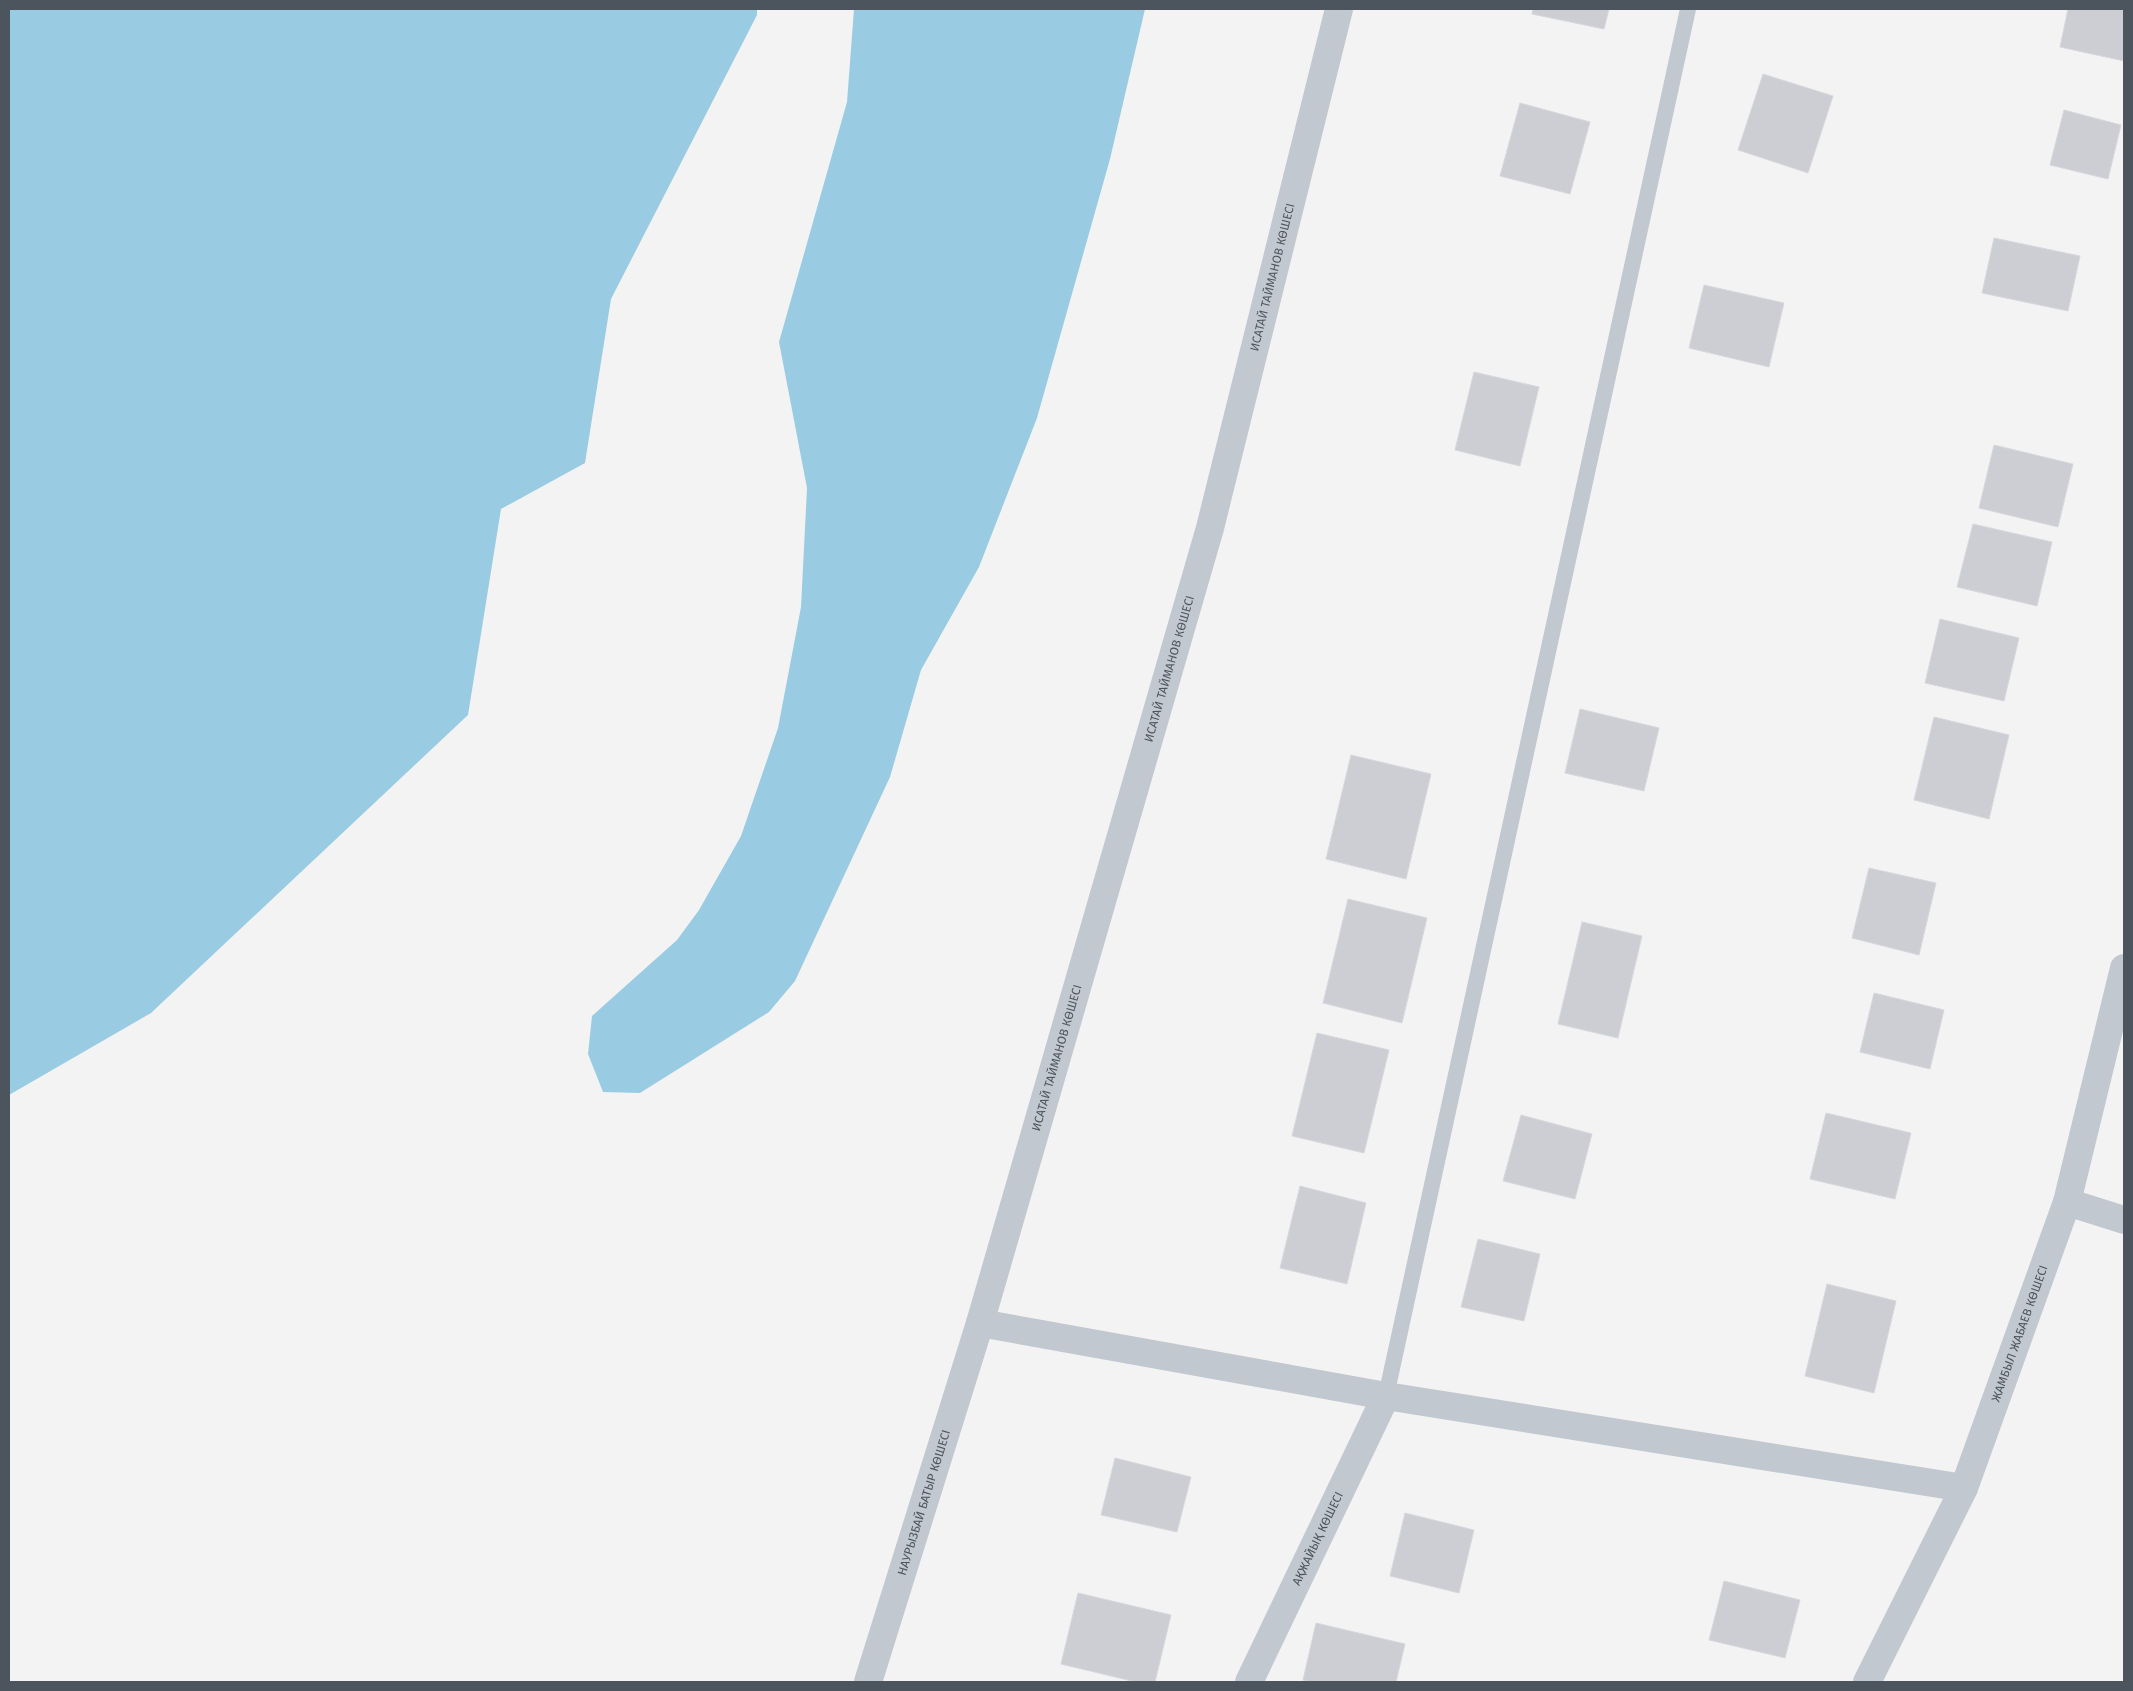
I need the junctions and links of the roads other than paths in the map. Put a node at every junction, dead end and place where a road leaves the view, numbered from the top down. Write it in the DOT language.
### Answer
graph roads {
  1 [pos="1339,9"];
  2 [pos="1688,9"];
  3 [pos="2124,968"];
  4 [pos="2067,1202"];
  5 [pos="2124,1220"];
  6 [pos="980,1323"];
  7 [pos="1386,1396"];
  8 [pos="1964,1488"];
  9 [pos="868,1682"];
  10 [pos="1249,1682"];
  11 [pos="1867,1682"];
  1 -- 6 [label="street, ИСАТАЙ ТАЙМАНОВ КӨШЕСІ"];
  2 -- 7 [label="lane"];
  3 -- 4 [label="street, ЖАМБЫЛ ЖАБАЕВ КӨШЕСІ"];
  4 -- 5 [label="street"];
  4 -- 8 [label="street, ЖАМБЫЛ ЖАБАЕВ КӨШЕСІ"];
  6 -- 7 [label="street"];
  6 -- 9 [label="street, НАУРЫЗБАЙ БАТЫР КӨШЕСІ"];
  7 -- 8 [label="street"];
  7 -- 10 [label="street, АҚЖАЙЫҚ КӨШЕСІ"];
  8 -- 11 [label="street, ЖАМБЫЛ ЖАБАЕВ КӨШЕСІ"];
}
